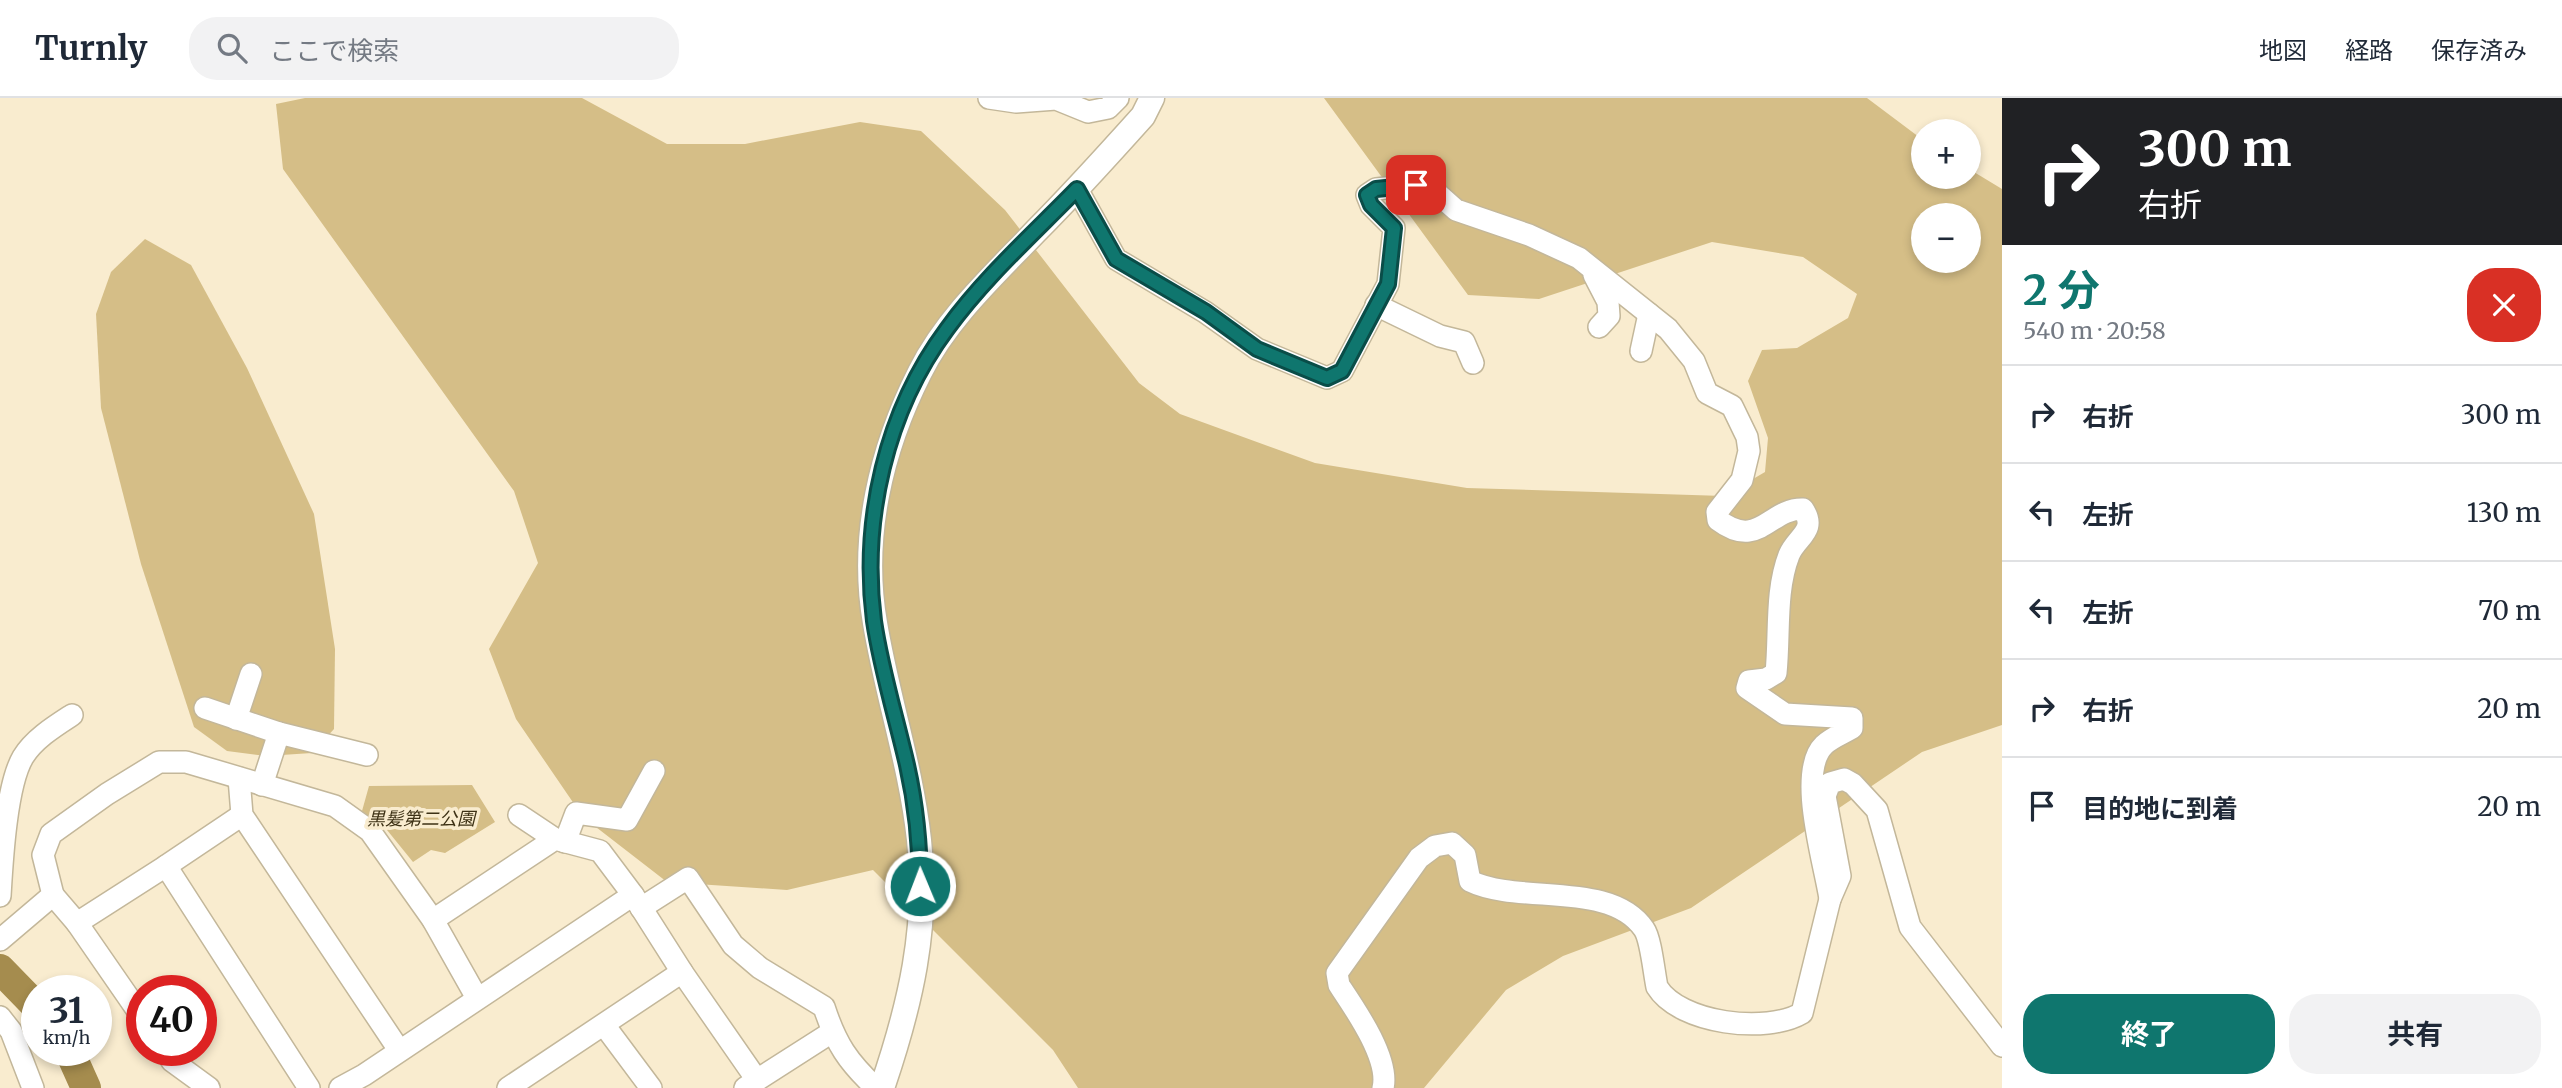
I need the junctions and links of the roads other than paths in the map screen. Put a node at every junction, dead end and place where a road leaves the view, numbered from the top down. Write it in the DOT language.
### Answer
graph roads {
  1 [pos="989,98"];
  2 [pos="1118,98"];
  3 [pos="1152,98"];
  4 [pos="1077,189"];
  5 [pos="1590,267"];
  6 [pos="1376,305"];
  7 [pos="1649,314"];
  8 [pos="1599,327"];
  9 [pos="1641,351"];
  10 [pos="1473,363"];
  11 [pos="251,674"];
  12 [pos="205,708"];
  13 [pos="72,715"];
  14 [pos="236,719"];
  15 [pos="279,733"];
  16 [pos="367,755"];
  17 [pos="654,771"];
  18 [pos="239,778"];
  19 [pos="262,785"];
  20 [pos="242,815"];
  21 [pos="519,815"];
  22 [pos="560,840"];
  23 [pos="166,866"];
  24 [pos="53,895"];
  25 [pos="0,896"];
  26 [pos="1830,900"];
  27 [pos="637,902"];
  28 [pos="433,920"];
  29 [pos="77,923"];
  30 [pos="0,940"];
  31 [pos="682,972"];
  32 [pos="126,994"];
  33 [pos="477,998"];
  34 [pos="0,1017"];
  35 [pos="604,1025"];
  36 [pos="832,1032"];
  37 [pos="2002,1046"];
  38 [pos="399,1050"];
  39 [pos="179,1066"];
  40 [pos="369,1082"];
  41 [pos="751,1084"];
  42 [pos="33,1088"];
  43 [pos="209,1088"];
  44 [pos="309,1088"];
  45 [pos="340,1088"];
  46 [pos="508,1088"];
  47 [pos="651,1088"];
  48 [pos="876,1088"];
  49 [pos="882,1088"];
  50 [pos="1383,1088"];
  1 -- 2 [label="street"];
  3 -- 4 [label="street"];
  4 -- 6 [label="street"];
  4 -- 49 [label="street"];
  5 -- 6 [label="street"];
  5 -- 7 [label="street"];
  5 -- 8 [label="street"];
  6 -- 10 [label="street"];
  7 -- 9 [label="street"];
  7 -- 26 [label="street"];
  11 -- 14 [label="street"];
  12 -- 14 [label="street"];
  13 -- 25 [label="street"];
  14 -- 15 [label="street"];
  15 -- 16 [label="street"];
  15 -- 19 [label="street"];
  17 -- 22 [label="street"];
  18 -- 19 [label="street"];
  18 -- 20 [label="street"];
  18 -- 24 [label="street"];
  19 -- 28 [label="street"];
  20 -- 23 [label="street"];
  20 -- 38 [label="street"];
  21 -- 22 [label="street"];
  22 -- 27 [label="street"];
  22 -- 28 [label="street"];
  23 -- 29 [label="street"];
  23 -- 44 [label="street"];
  24 -- 29 [label="street"];
  24 -- 30 [label="street"];
  26 -- 37 [label="street"];
  26 -- 50 [label="street"];
  27 -- 31 [label="street"];
  27 -- 33 [label="street"];
  27 -- 36 [label="street"];
  28 -- 33 [label="street"];
  29 -- 32 [label="street"];
  31 -- 35 [label="street"];
  31 -- 41 [label="street"];
  33 -- 38 [label="street"];
  34 -- 42 [label="street"];
  35 -- 46 [label="street"];
  35 -- 47 [label="street"];
  36 -- 41 [label="street"];
  36 -- 48 [label="street"];
  38 -- 40 [label="street"];
  39 -- 43 [label="street"];
  40 -- 45 [label="street"];
}
